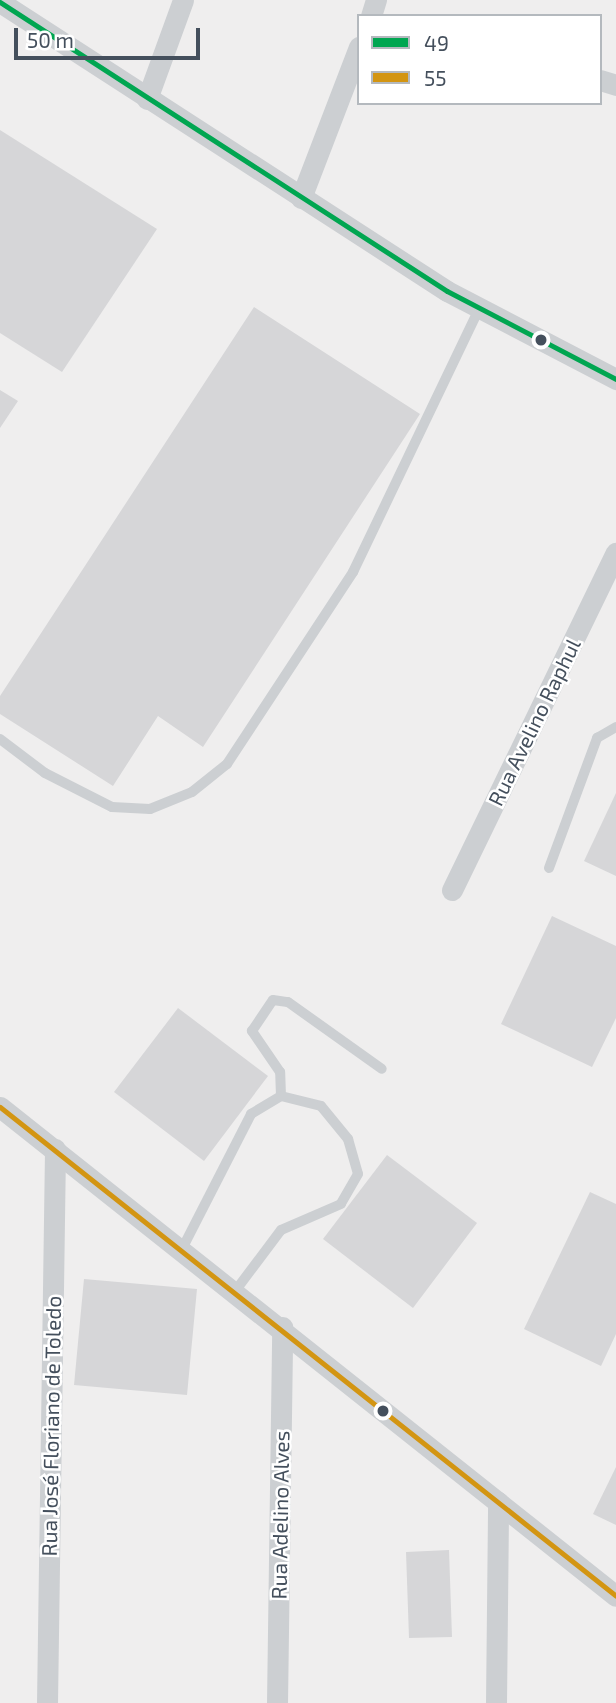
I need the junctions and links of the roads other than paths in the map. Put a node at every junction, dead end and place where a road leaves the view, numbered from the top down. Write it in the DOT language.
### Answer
graph roads {
  1 [pos="183,0"];
  2 [pos="0,2"];
  3 [pos="357,52"];
  4 [pos="147,99"];
  5 [pos="301,198"];
  6 [pos="479,309"];
  7 [pos="616,379"];
  8 [pos="616,552"];
  9 [pos="616,727"];
  10 [pos="0,739"];
  11 [pos="548,868"];
  12 [pos="452,890"];
  13 [pos="382,1069"];
  14 [pos="281,1096"];
  15 [pos="0,1107"];
  16 [pos="55,1149"];
  17 [pos="182,1248"];
  18 [pos="236,1290"];
  19 [pos="282,1327"];
  20 [pos="498,1502"];
  21 [pos="616,1596"];
  22 [pos="47,1703"];
  23 [pos="277,1703"];
  24 [pos="496,1703"];
  1 -- 4 [label="street"];
  2 -- 4 [label="street"];
  3 -- 5 [label="street"];
  4 -- 5 [label="street"];
  5 -- 6 [label="street"];
  6 -- 7 [label="street"];
  6 -- 10 [label="lane"];
  8 -- 12 [label="street, Rua Avelino Raphul"];
  9 -- 11 [label="lane"];
  13 -- 14 [label="lane"];
  14 -- 17 [label="lane"];
  14 -- 18 [label="lane"];
  15 -- 16 [label="street"];
  16 -- 17 [label="street"];
  16 -- 22 [label="street, Rua José Floriano de Toledo"];
  17 -- 18 [label="street"];
  18 -- 19 [label="street"];
  19 -- 20 [label="street"];
  19 -- 23 [label="street, Rua Adelino Alves"];
  20 -- 21 [label="street"];
  20 -- 24 [label="street"];
}
